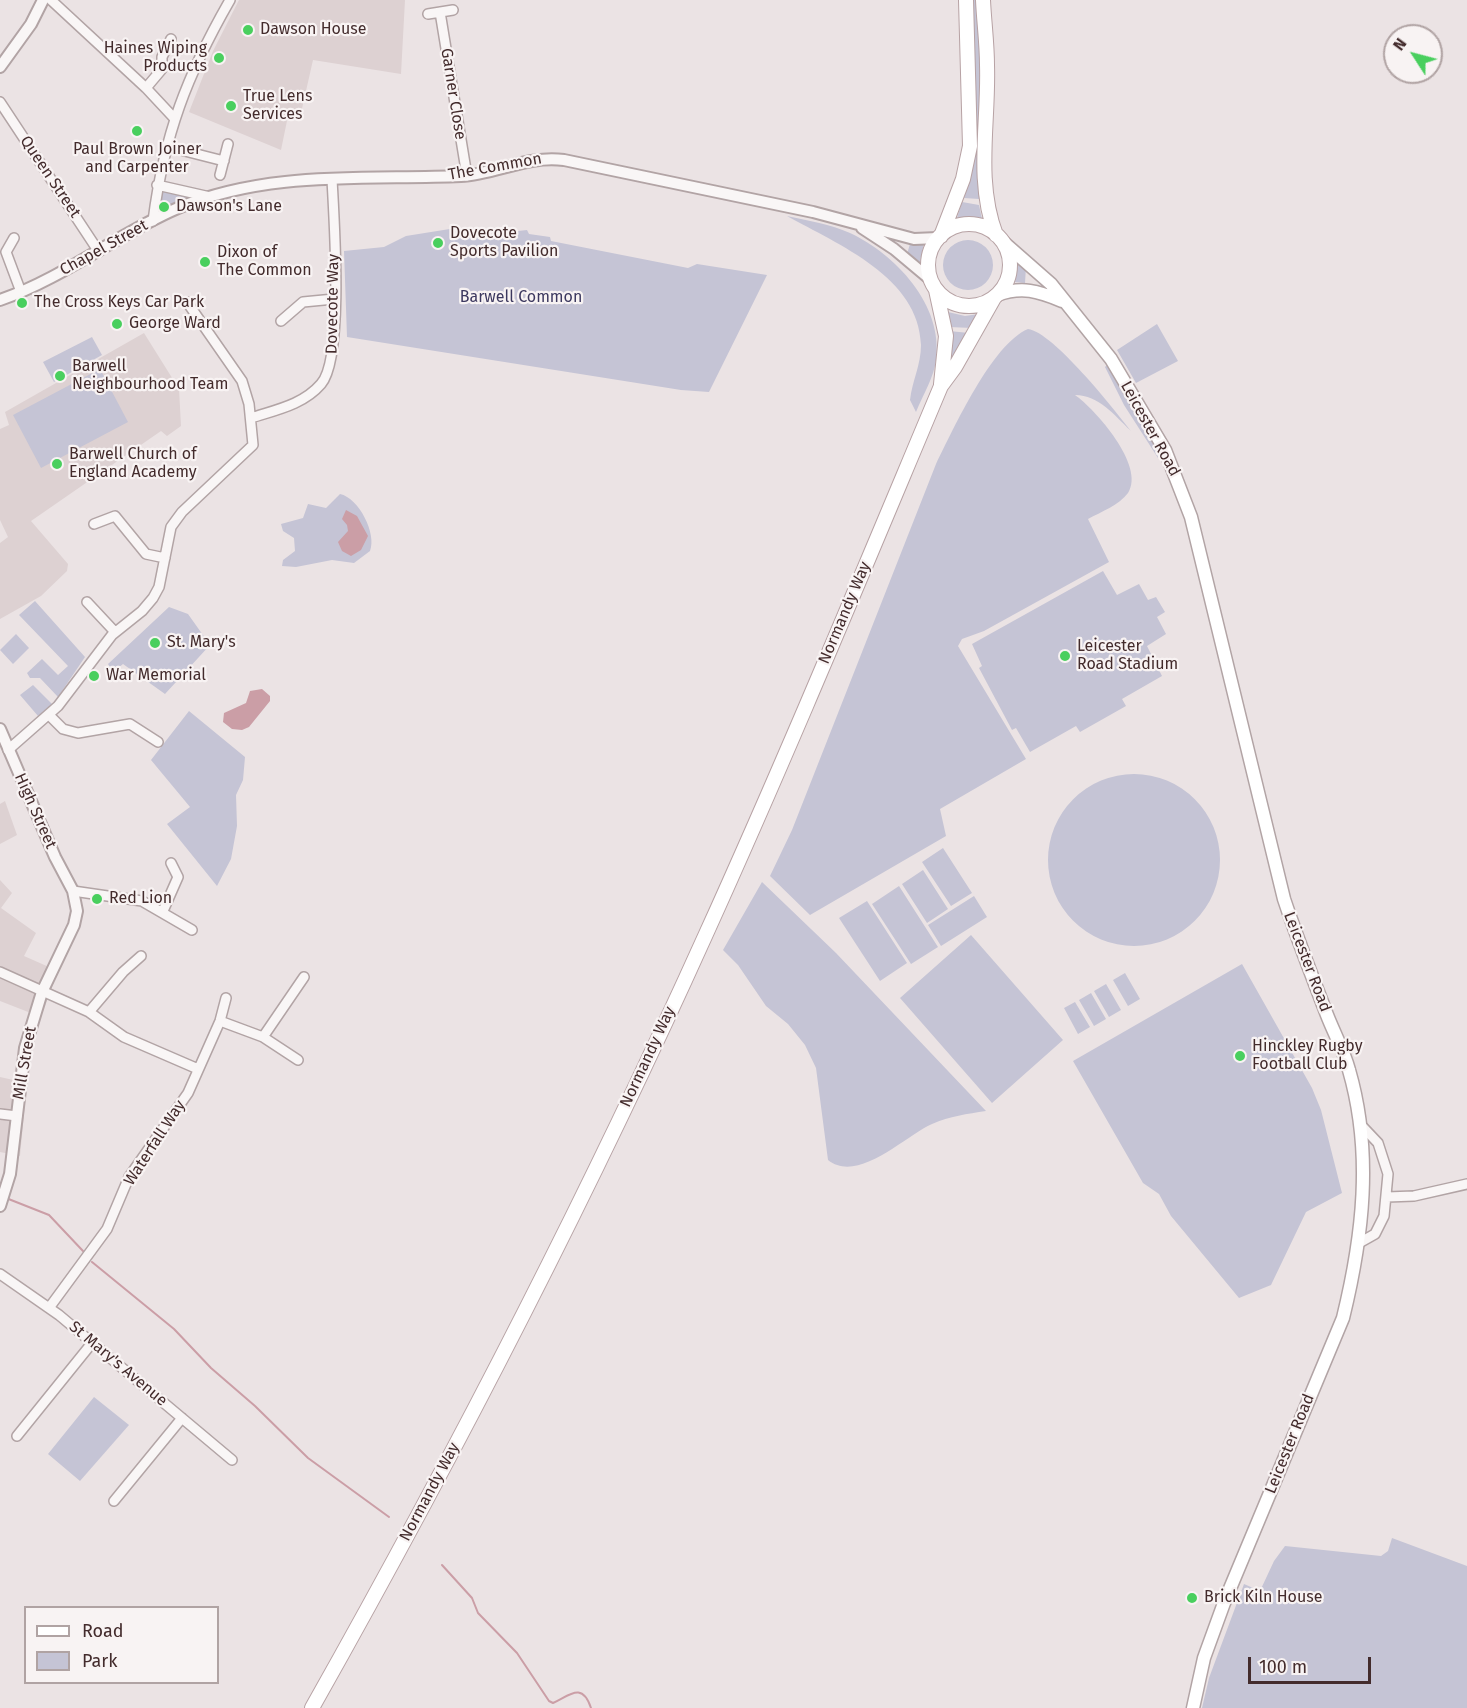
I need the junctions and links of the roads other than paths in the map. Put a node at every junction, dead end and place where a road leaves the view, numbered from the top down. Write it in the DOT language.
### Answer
graph roads {
  1 [pos="43,0"];
  2 [pos="51,0"];
  3 [pos="230,0"];
  4 [pos="966,0"];
  5 [pos="982,0"];
  6 [pos="453,10"];
  7 [pos="440,12"];
  8 [pos="428,14"];
  9 [pos="171,39"];
  10 [pos="0,67"];
  11 [pos="146,88"];
  12 [pos="0,102"];
  13 [pos="174,118"];
  14 [pos="228,144"];
  15 [pos="165,146"];
  16 [pos="224,161"];
  17 [pos="220,175"];
  18 [pos="467,176"];
  19 [pos="332,179"];
  20 [pos="157,185"];
  21 [pos="210,197"];
  22 [pos="153,221"];
  23 [pos="848,221"];
  24 [pos="939,237"];
  25 [pos="14,238"];
  26 [pos="999,238"];
  27 [pos="99,252"];
  28 [pos="934,285"];
  29 [pos="21,292"];
  30 [pos="995,296"];
  31 [pos="0,300"];
  32 [pos="334,300"];
  33 [pos="1062,301"];
  34 [pos="187,302"];
  35 [pos="281,321"];
  36 [pos="941,386"];
  37 [pos="251,418"];
  38 [pos="94,524"];
  39 [pos="165,558"];
  40 [pos="87,602"];
  41 [pos="115,632"];
  42 [pos="49,715"];
  43 [pos="0,729"];
  44 [pos="158,742"];
  45 [pos="8,750"];
  46 [pos="171,863"];
  47 [pos="73,891"];
  48 [pos="163,911"];
  49 [pos="192,930"];
  50 [pos="141,956"];
  51 [pos="0,972"];
  52 [pos="303,977"];
  53 [pos="42,992"];
  54 [pos="226,998"];
  55 [pos="89,1012"];
  56 [pos="220,1021"];
  57 [pos="263,1037"];
  58 [pos="298,1060"];
  59 [pos="198,1069"];
  60 [pos="0,1114"];
  61 [pos="17,1116"];
  62 [pos="1360,1124"];
  63 [pos="1467,1184"];
  64 [pos="1387,1197"];
  65 [pos="0,1206"];
  66 [pos="1359,1244"];
  67 [pos="0,1274"];
  68 [pos="49,1308"];
  69 [pos="92,1343"];
  70 [pos="182,1418"];
  71 [pos="17,1436"];
  72 [pos="232,1460"];
  73 [pos="114,1501"];
  74 [pos="312,1708"];
  75 [pos="1192,1708"];
  1 -- 10 [label="street"];
  2 -- 11 [label="street"];
  3 -- 13 [label="street"];
  4 -- 24 [label="main road"];
  5 -- 26 [label="main road"];
  6 -- 7 [label="street"];
  7 -- 8 [label="street"];
  7 -- 18 [label="street, Garner Close"];
  9 -- 11 [label="street"];
  11 -- 13 [label="street"];
  12 -- 27 [label="street, Queen Street"];
  13 -- 15 [label="street"];
  14 -- 16 [label="street"];
  15 -- 16 [label="street"];
  15 -- 20 [label="street"];
  16 -- 17 [label="street"];
  18 -- 19 [label="street, The Common"];
  18 -- 23 [label="street, The Common"];
  19 -- 21 [label="street, The Common"];
  19 -- 32 [label="street, Dovecote Way"];
  20 -- 21 [label="street"];
  20 -- 22 [label="street"];
  21 -- 22 [label="street, Chapel Street"];
  22 -- 27 [label="street, Chapel Street"];
  23 -- 24 [label="street, The Common"];
  23 -- 28 [label="street, The Common"];
  24 -- 26 [label="main road"];
  24 -- 28 [label="main road"];
  25 -- 29 [label="street"];
  26 -- 30 [label="main road"];
  26 -- 33 [label="main road, Leicester Road"];
  27 -- 29 [label="street, Chapel Street"];
  28 -- 30 [label="main road"];
  28 -- 36 [label="main road, Normandy Way"];
  29 -- 31 [label="street, Chapel Street"];
  30 -- 33 [label="main road, Leicester Road"];
  30 -- 36 [label="main road, Normandy Way"];
  32 -- 35 [label="street"];
  32 -- 37 [label="street, Dovecote Way"];
  33 -- 62 [label="main road, Leicester Road"];
  34 -- 37 [label="street"];
  36 -- 74 [label="main road, Normandy Way"];
  37 -- 39 [label="street"];
  38 -- 39 [label="street"];
  39 -- 41 [label="street"];
  40 -- 41 [label="street"];
  41 -- 42 [label="street"];
  42 -- 44 [label="street"];
  42 -- 45 [label="street"];
  43 -- 45 [label="street, High Street"];
  45 -- 47 [label="street, High Street"];
  46 -- 48 [label="street"];
  47 -- 48 [label="street"];
  47 -- 53 [label="street, Mill Street"];
  48 -- 49 [label="street"];
  50 -- 55 [label="street"];
  51 -- 53 [label="street"];
  52 -- 57 [label="street"];
  53 -- 55 [label="street"];
  53 -- 61 [label="street, Mill Street"];
  54 -- 56 [label="street, Waterfall Way"];
  55 -- 59 [label="street"];
  56 -- 57 [label="street"];
  56 -- 59 [label="street, Waterfall Way"];
  57 -- 58 [label="street"];
  59 -- 68 [label="street, Waterfall Way"];
  60 -- 61 [label="street"];
  61 -- 65 [label="street, Mill Street"];
  62 -- 64 [label="street"];
  62 -- 66 [label="main road, Leicester Road"];
  63 -- 64 [label="street"];
  64 -- 66 [label="street"];
  66 -- 75 [label="main road, Leicester Road"];
  67 -- 68 [label="street, St Mary's Avenue"];
  68 -- 69 [label="street, St Mary's Avenue"];
  69 -- 70 [label="street, St Mary's Avenue"];
  69 -- 71 [label="street"];
  70 -- 72 [label="street, St Mary's Avenue"];
  70 -- 73 [label="street"];
}
